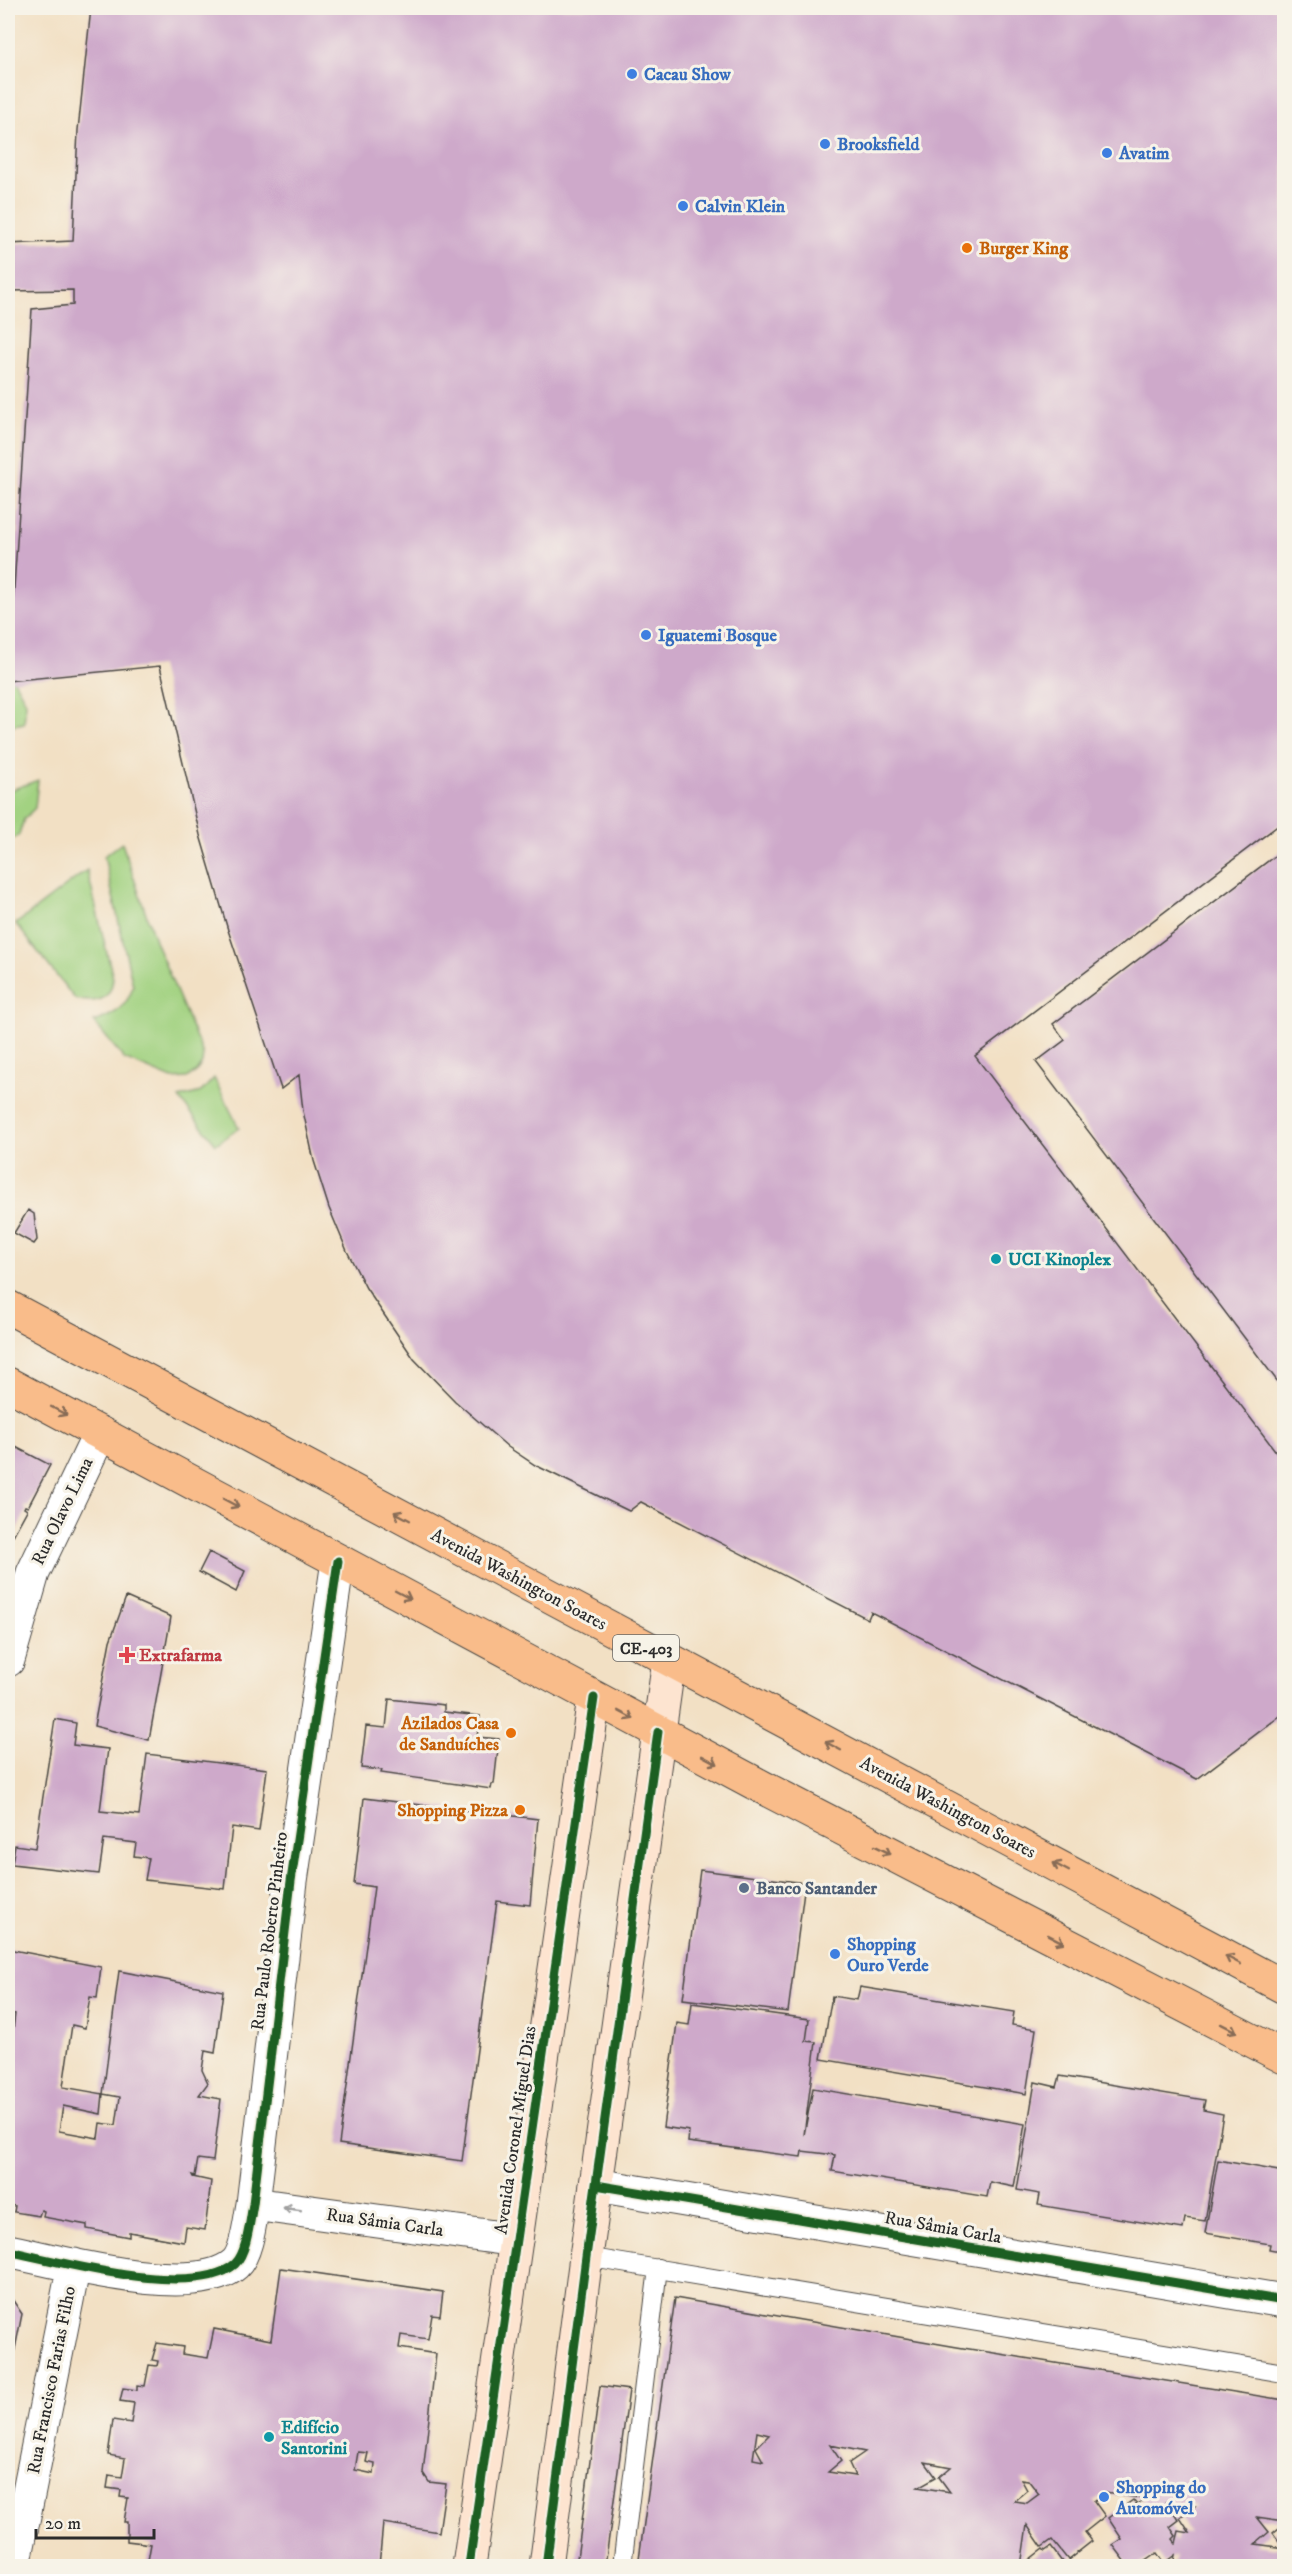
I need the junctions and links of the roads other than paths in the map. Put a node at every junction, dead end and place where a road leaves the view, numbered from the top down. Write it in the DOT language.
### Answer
graph roads {
  1 [pos="8,1307"];
  2 [pos="8,1384"];
  3 [pos="100,1433"];
  4 [pos="338,1561"];
  5 [pos="8,1660"];
  6 [pos="669,1660"];
  7 [pos="594,1698"];
  8 [pos="658,1732"];
  9 [pos="1284,1987"];
  10 [pos="1284,2057"];
  11 [pos="596,2185"];
  12 [pos="253,2204"];
  13 [pos="516,2240"];
  14 [pos="8,2251"];
  15 [pos="586,2257"];
  16 [pos="74,2265"];
  17 [pos="658,2268"];
  18 [pos="1284,2301"];
  19 [pos="1284,2373"];
  20 [pos="14,2566"];
  21 [pos="469,2566"];
  22 [pos="546,2566"];
  23 [pos="622,2566"];
  6 -- 1 [label="main road, Avenida Washington Soares / CE-403, one-way"];
  2 -- 3 [label="main road, one-way"];
  3 -- 4 [label="main road, one-way"];
  3 -- 5 [label="street, Rua Olavo Lima"];
  4 -- 7 [label="main road, one-way"];
  4 -- 12 [label="street, Rua Paulo Roberto Pinheiro"];
  6 -- 8 [label="main road"];
  9 -- 6 [label="main road, Avenida Washington Soares / CE-403, one-way"];
  7 -- 8 [label="main road, one-way"];
  7 -- 13 [label="main road, Avenida Coronel Miguel Dias"];
  8 -- 10 [label="main road, one-way"];
  8 -- 11 [label="main road"];
  11 -- 15 [label="main road"];
  11 -- 18 [label="street, Rua Sâmia Carla"];
  13 -- 12 [label="street, Rua Sâmia Carla, one-way"];
  12 -- 16 [label="street, Rua Paulo Roberto Pinheiro"];
  13 -- 21 [label="main road, Avenida Coronel Miguel Dias"];
  14 -- 16 [label="street"];
  15 -- 17 [label="lane"];
  15 -- 22 [label="main road"];
  16 -- 20 [label="street, Rua Francisco Farias Filho"];
  17 -- 19 [label="lane"];
  17 -- 23 [label="lane"];
}
